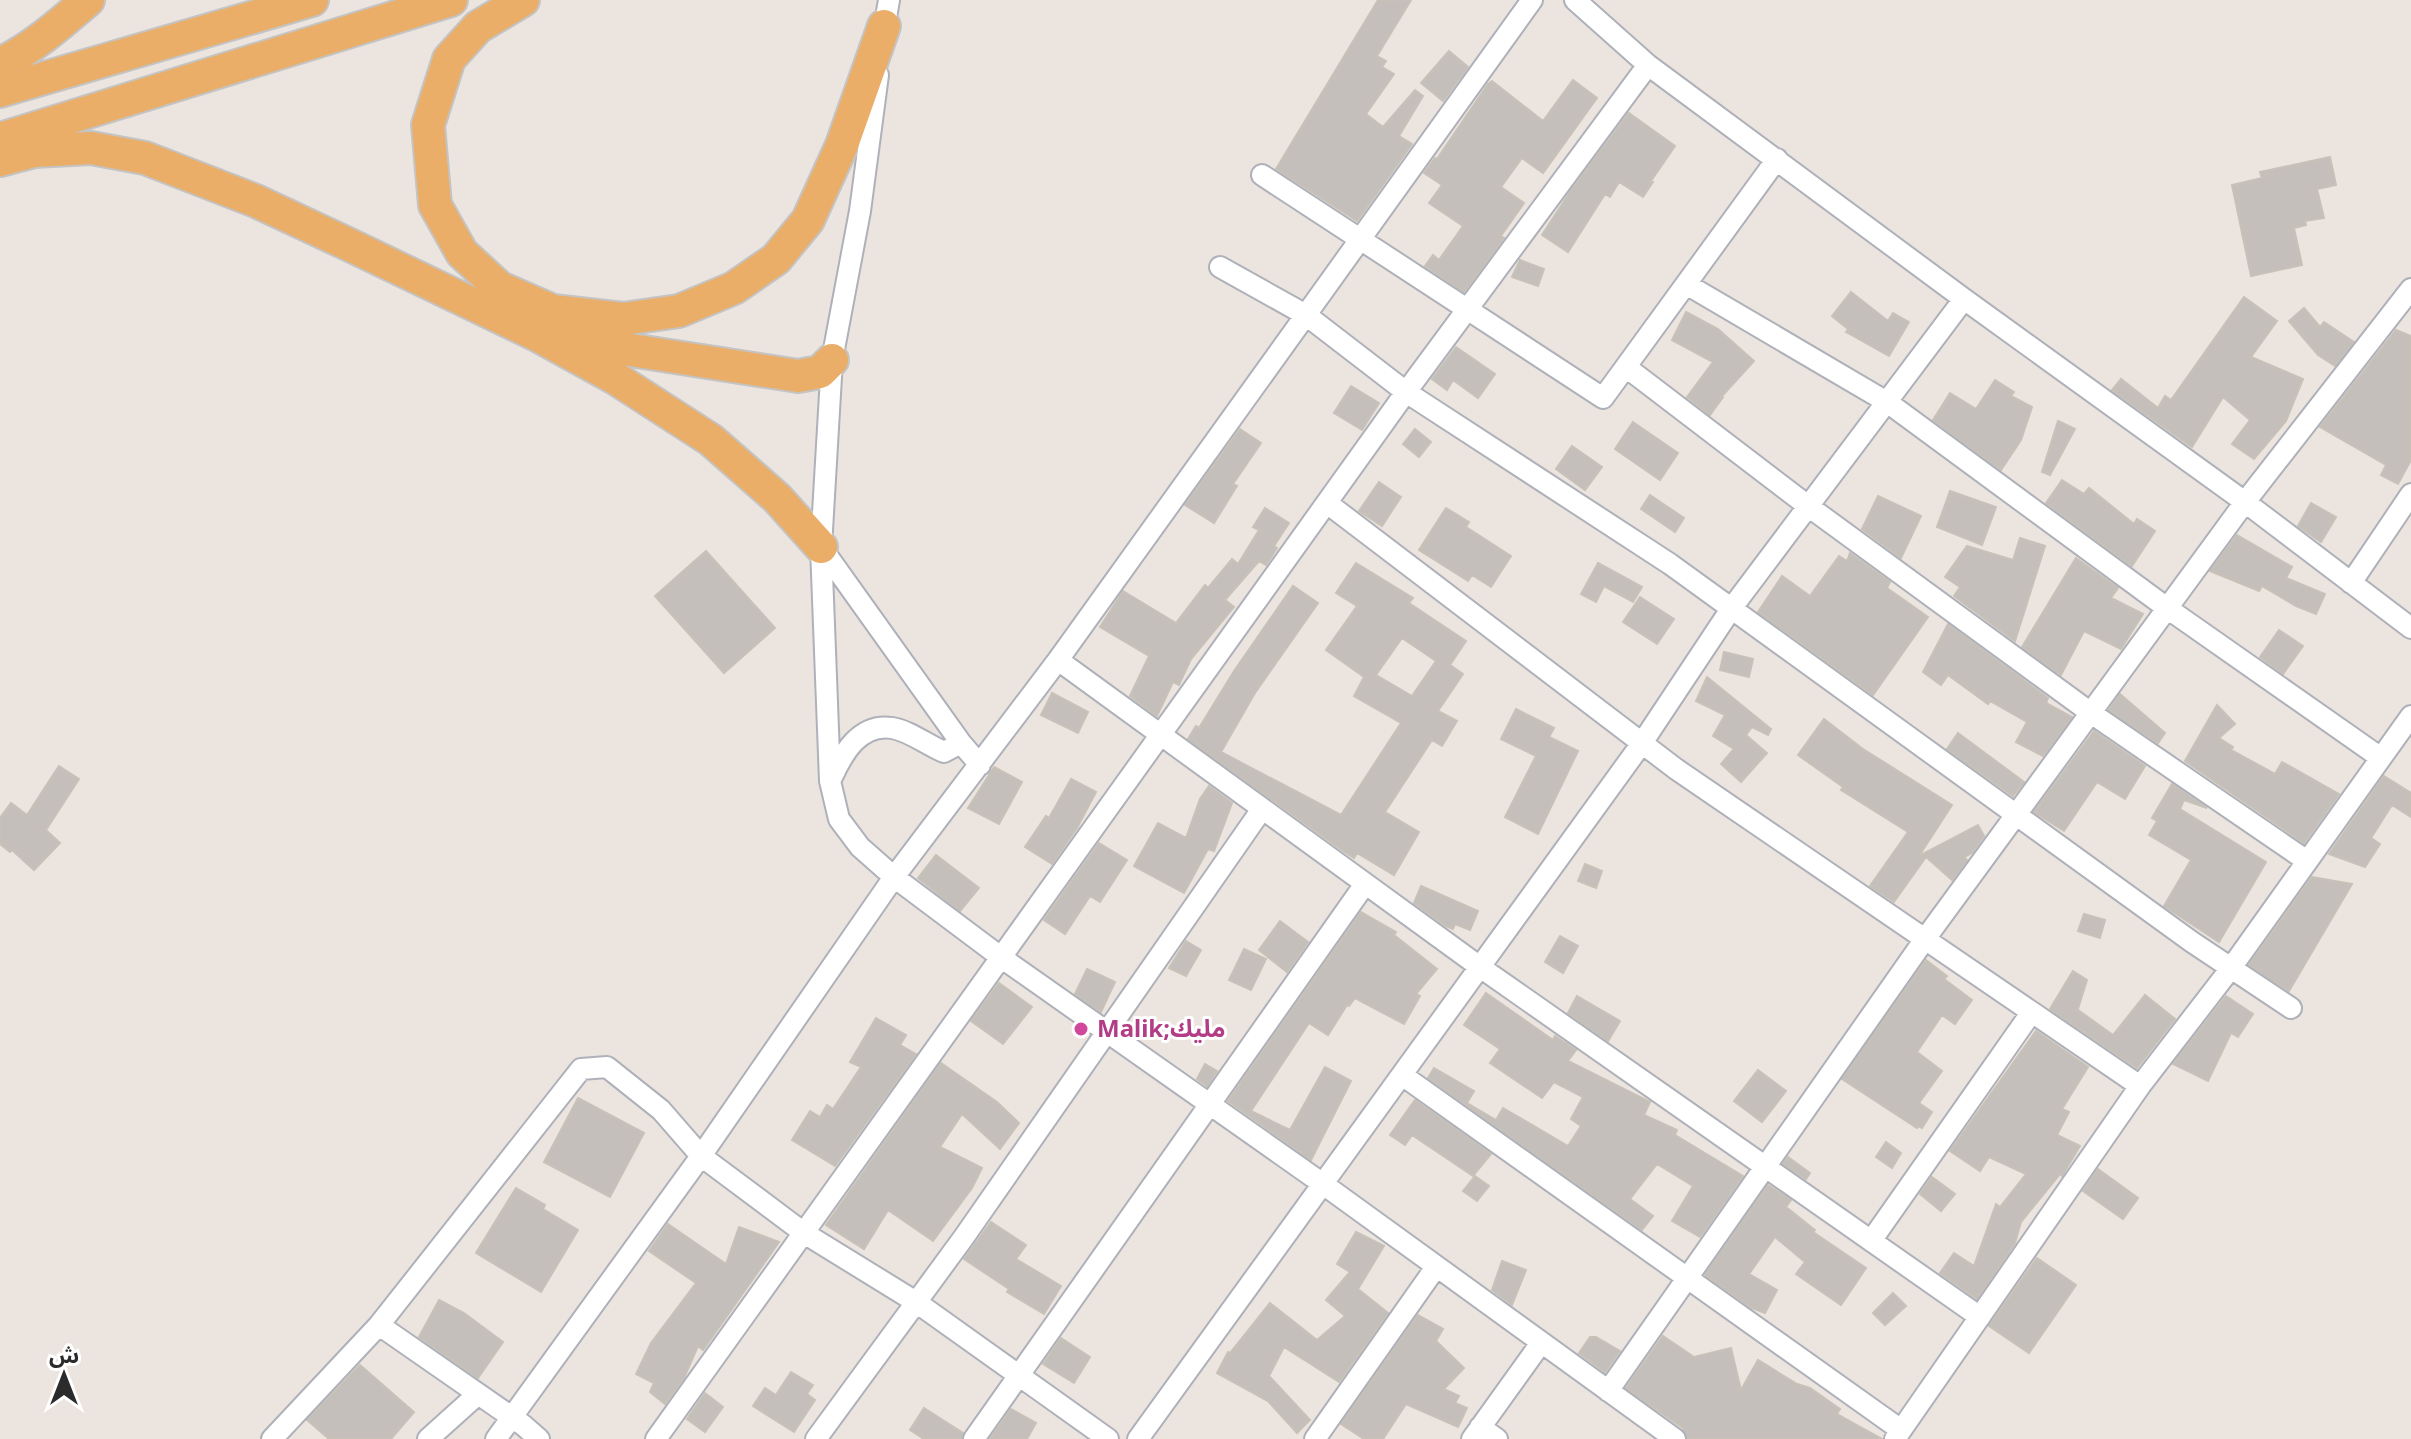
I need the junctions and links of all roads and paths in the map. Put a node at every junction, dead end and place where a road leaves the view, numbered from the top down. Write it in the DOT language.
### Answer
graph roads {
  1 [pos="88,0"];
  2 [pos="312,0"];
  3 [pos="451,0"];
  4 [pos="523,0"];
  5 [pos="1532,0"];
  6 [pos="1575,0"];
  7 [pos="887,13"];
  8 [pos="0,64"];
  9 [pos="1648,65"];
  10 [pos="0,91"];
  11 [pos="0,139"];
  12 [pos="1777,159"];
  13 [pos="0,160"];
  14 [pos="1262,175"];
  15 [pos="1361,239"];
  16 [pos="1220,267"];
  17 [pos="1686,284"];
  18 [pos="2411,289"];
  19 [pos="1964,299"];
  20 [pos="1466,310"];
  21 [pos="1306,315"];
  22 [pos="537,335"];
  23 [pos="832,360"];
  24 [pos="1626,367"];
  25 [pos="1406,392"];
  26 [pos="1887,402"];
  27 [pos="2411,494"];
  28 [pos="2245,502"];
  29 [pos="1327,503"];
  30 [pos="1808,506"];
  31 [pos="821,547"];
  32 [pos="2351,583"];
  33 [pos="2167,608"];
  34 [pos="1731,609"];
  35 [pos="2411,628"];
  36 [pos="1058,660"];
  37 [pos="2091,713"];
  38 [pos="2411,716"];
  39 [pos="1161,736"];
  40 [pos="961,743"];
  41 [pos="1642,743"];
  42 [pos="2381,758"];
  43 [pos="980,765"];
  44 [pos="830,781"];
  45 [pos="1262,809"];
  46 [pos="2017,815"];
  47 [pos="2307,861"];
  48 [pos="894,877"];
  49 [pos="1365,884"];
  50 [pos="1925,939"];
  51 [pos="1002,958"];
  52 [pos="1480,967"];
  53 [pos="2231,968"];
  54 [pos="2291,1008"];
  55 [pos="2031,1013"];
  56 [pos="1107,1032"];
  57 [pos="1402,1075"];
  58 [pos="2140,1086"];
  59 [pos="1211,1105"];
  60 [pos="701,1156"];
  61 [pos="1766,1168"];
  62 [pos="1323,1184"];
  63 [pos="804,1233"];
  64 [pos="1871,1241"];
  65 [pos="1436,1267"];
  66 [pos="1686,1277"];
  67 [pos="916,1302"];
  68 [pos="1980,1317"];
  69 [pos="379,1325"];
  70 [pos="1541,1343"];
  71 [pos="1020,1376"];
  72 [pos="1608,1391"];
  73 [pos="478,1394"];
  74 [pos="511,1417"];
  75 [pos="1898,1434"];
  76 [pos="1483,1435"];
  77 [pos="272,1439"];
  78 [pos="428,1439"];
  79 [pos="496,1439"];
  80 [pos="539,1439"];
  81 [pos="656,1439"];
  82 [pos="816,1439"];
  83 [pos="974,1439"];
  84 [pos="1108,1439"];
  85 [pos="1138,1439"];
  86 [pos="1315,1439"];
  87 [pos="1675,1439"];
  1 -- 8 [label="highway"];
  2 -- 10 [label="highway"];
  3 -- 11 [label="highway"];
  4 -- 7 [label="highway"];
  5 -- 15 [label="street"];
  6 -- 9 [label="street"];
  7 -- 23 [label="street"];
  9 -- 12 [label="street"];
  9 -- 20 [label="street"];
  12 -- 17 [label="street"];
  12 -- 19 [label="street"];
  13 -- 22 [label="highway"];
  14 -- 15 [label="street"];
  15 -- 20 [label="street"];
  15 -- 21 [label="street"];
  16 -- 21 [label="street"];
  17 -- 24 [label="street"];
  17 -- 26 [label="street"];
  18 -- 28 [label="street"];
  19 -- 26 [label="street"];
  19 -- 28 [label="street"];
  20 -- 24 [label="street"];
  20 -- 25 [label="street"];
  21 -- 25 [label="street"];
  21 -- 36 [label="street"];
  22 -- 23 [label="highway"];
  22 -- 31 [label="highway"];
  23 -- 31 [label="street"];
  24 -- 30 [label="street"];
  25 -- 29 [label="street"];
  25 -- 34 [label="street"];
  26 -- 30 [label="street"];
  26 -- 33 [label="street"];
  27 -- 32 [label="street"];
  28 -- 32 [label="street"];
  28 -- 33 [label="street"];
  29 -- 39 [label="street"];
  29 -- 41 [label="street"];
  30 -- 34 [label="street"];
  30 -- 37 [label="street"];
  31 -- 40 [label="street"];
  31 -- 44 [label="street"];
  32 -- 35 [label="street"];
  33 -- 37 [label="street"];
  33 -- 42 [label="street"];
  34 -- 41 [label="street"];
  34 -- 46 [label="street"];
  36 -- 39 [label="street"];
  36 -- 43 [label="street"];
  37 -- 46 [label="street"];
  37 -- 47 [label="street"];
  38 -- 42 [label="street"];
  39 -- 45 [label="street"];
  39 -- 51 [label="street"];
  40 -- 43 [label="street"];
  40 -- 44 [label="street"];
  41 -- 50 [label="street"];
  41 -- 52 [label="street"];
  42 -- 47 [label="street"];
  43 -- 48 [label="street"];
  44 -- 48 [label="street"];
  45 -- 49 [label="street"];
  45 -- 56 [label="street"];
  46 -- 50 [label="street"];
  46 -- 53 [label="street"];
  47 -- 53 [label="street"];
  48 -- 51 [label="street"];
  48 -- 60 [label="street"];
  49 -- 52 [label="street"];
  49 -- 59 [label="street"];
  50 -- 55 [label="street"];
  50 -- 61 [label="street"];
  51 -- 56 [label="street"];
  51 -- 63 [label="street"];
  52 -- 57 [label="street"];
  52 -- 61 [label="street"];
  53 -- 54 [label="street"];
  53 -- 58 [label="street"];
  55 -- 58 [label="street"];
  55 -- 64 [label="street"];
  56 -- 59 [label="street"];
  56 -- 67 [label="street"];
  57 -- 62 [label="street"];
  57 -- 66 [label="street"];
  58 -- 68 [label="street"];
  59 -- 62 [label="street"];
  59 -- 71 [label="street"];
  60 -- 63 [label="street"];
  60 -- 69 [label="street"];
  60 -- 74 [label="street"];
  61 -- 64 [label="street"];
  61 -- 66 [label="street"];
  62 -- 65 [label="street"];
  62 -- 85 [label="street"];
  63 -- 67 [label="street"];
  63 -- 81 [label="street"];
  64 -- 68 [label="street"];
  65 -- 70 [label="street"];
  65 -- 86 [label="street"];
  66 -- 72 [label="street"];
  66 -- 75 [label="street"];
  67 -- 71 [label="street"];
  67 -- 82 [label="street"];
  68 -- 75 [label="street"];
  69 -- 73 [label="street"];
  69 -- 77 [label="street"];
  70 -- 72 [label="street"];
  70 -- 76 [label="street"];
  71 -- 83 [label="street"];
  71 -- 84 [label="street"];
  72 -- 87 [label="street"];
  73 -- 74 [label="street"];
  73 -- 78 [label="street"];
  74 -- 79 [label="street"];
  74 -- 80 [label="street"];
}
